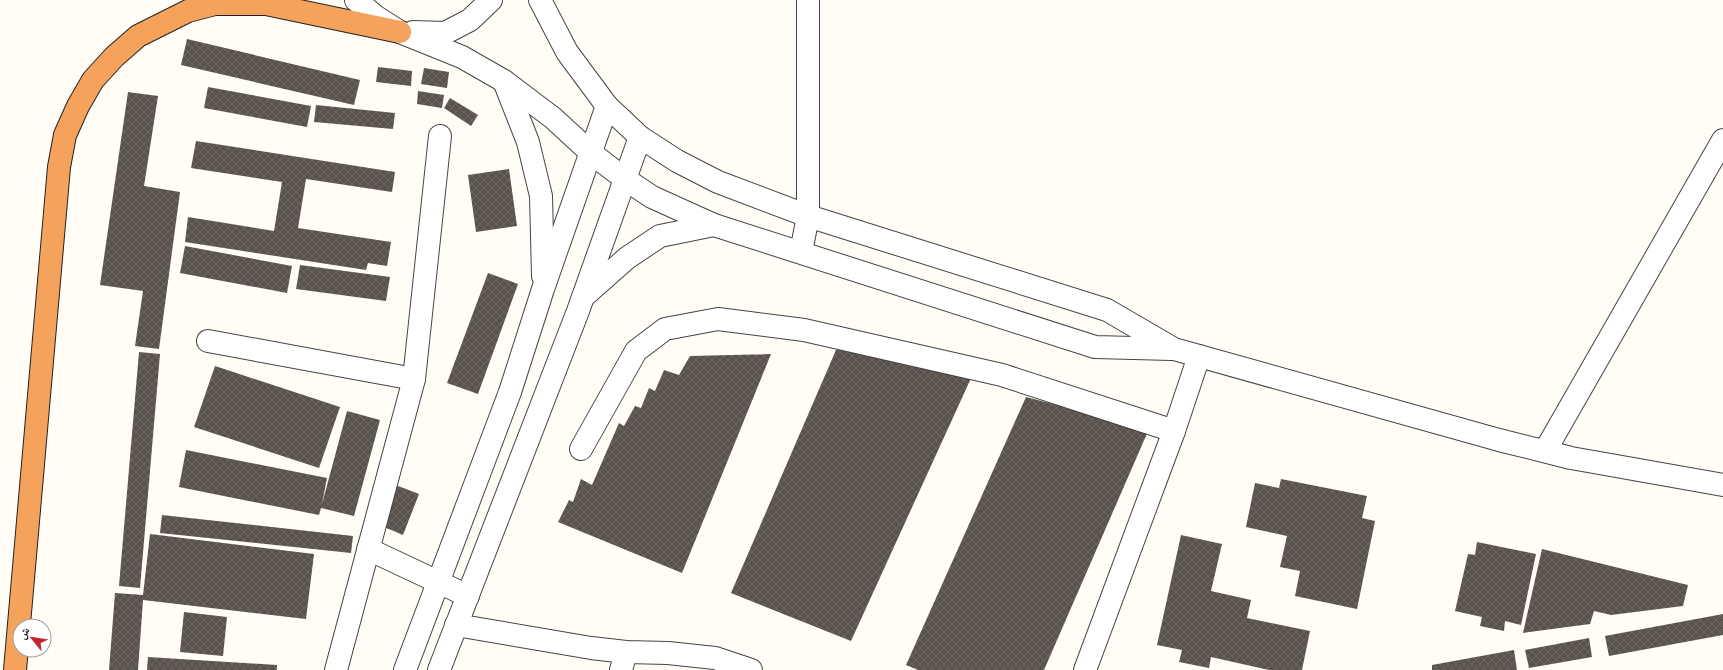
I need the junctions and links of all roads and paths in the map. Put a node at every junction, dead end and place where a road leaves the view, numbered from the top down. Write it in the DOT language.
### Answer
graph roads {
  1 [pos="356,0"];
  2 [pos="490,0"];
  3 [pos="540,0"];
  4 [pos="808,0"];
  5 [pos="371,8"];
  6 [pos="400,32"];
  7 [pos="504,81"];
  8 [pos="607,106"];
  9 [pos="440,136"];
  10 [pos="640,136"];
  11 [pos="1723,140"];
  12 [pos="591,153"];
  13 [pos="625,179"];
  14 [pos="808,216"];
  15 [pos="714,225"];
  16 [pos="801,252"];
  17 [pos="543,289"];
  18 [pos="581,298"];
  19 [pos="208,341"];
  20 [pos="1174,349"];
  21 [pos="1199,356"];
  22 [pos="414,379"];
  23 [pos="1174,431"];
  24 [pos="581,449"];
  25 [pos="1545,451"];
  26 [pos="1723,485"];
  27 [pos="368,549"];
  28 [pos="439,581"];
  29 [pos="468,596"];
  30 [pos="456,625"];
  31 [pos="623,661"];
  32 [pos="15,670"];
  33 [pos="336,670"];
  34 [pos="405,670"];
  35 [pos="439,670"];
  36 [pos="751,670"];
  37 [pos="1085,670"];
  1 -- 5 [label="street"];
  2 -- 6 [label="street"];
  3 -- 8 [label="street"];
  4 -- 14 [label="street"];
  5 -- 6 [label="street"];
  6 -- 7 [label="street"];
  6 -- 32 [label="highway"];
  7 -- 12 [label="street"];
  7 -- 17 [label="street"];
  8 -- 10 [label="street"];
  8 -- 12 [label="street"];
  9 -- 22 [label="street"];
  10 -- 13 [label="street"];
  10 -- 14 [label="street"];
  11 -- 25 [label="street"];
  12 -- 13 [label="street"];
  12 -- 17 [label="street"];
  13 -- 15 [label="street"];
  13 -- 18 [label="street"];
  14 -- 16 [label="street"];
  14 -- 20 [label="street"];
  15 -- 16 [label="street"];
  15 -- 18 [label="street"];
  16 -- 20 [label="street"];
  17 -- 28 [label="street"];
  18 -- 29 [label="street"];
  19 -- 22 [label="street"];
  20 -- 21 [label="street"];
  21 -- 23 [label="street"];
  21 -- 25 [label="street"];
  22 -- 27 [label="street"];
  23 -- 24 [label="street"];
  23 -- 37 [label="street"];
  25 -- 26 [label="street"];
  27 -- 28 [label="street"];
  27 -- 33 [label="street"];
  28 -- 29 [label="street"];
  28 -- 34 [label="street"];
  29 -- 30 [label="street"];
  30 -- 31 [label="street"];
  30 -- 35 [label="street"];
  31 -- 36 [label="street"];
}
